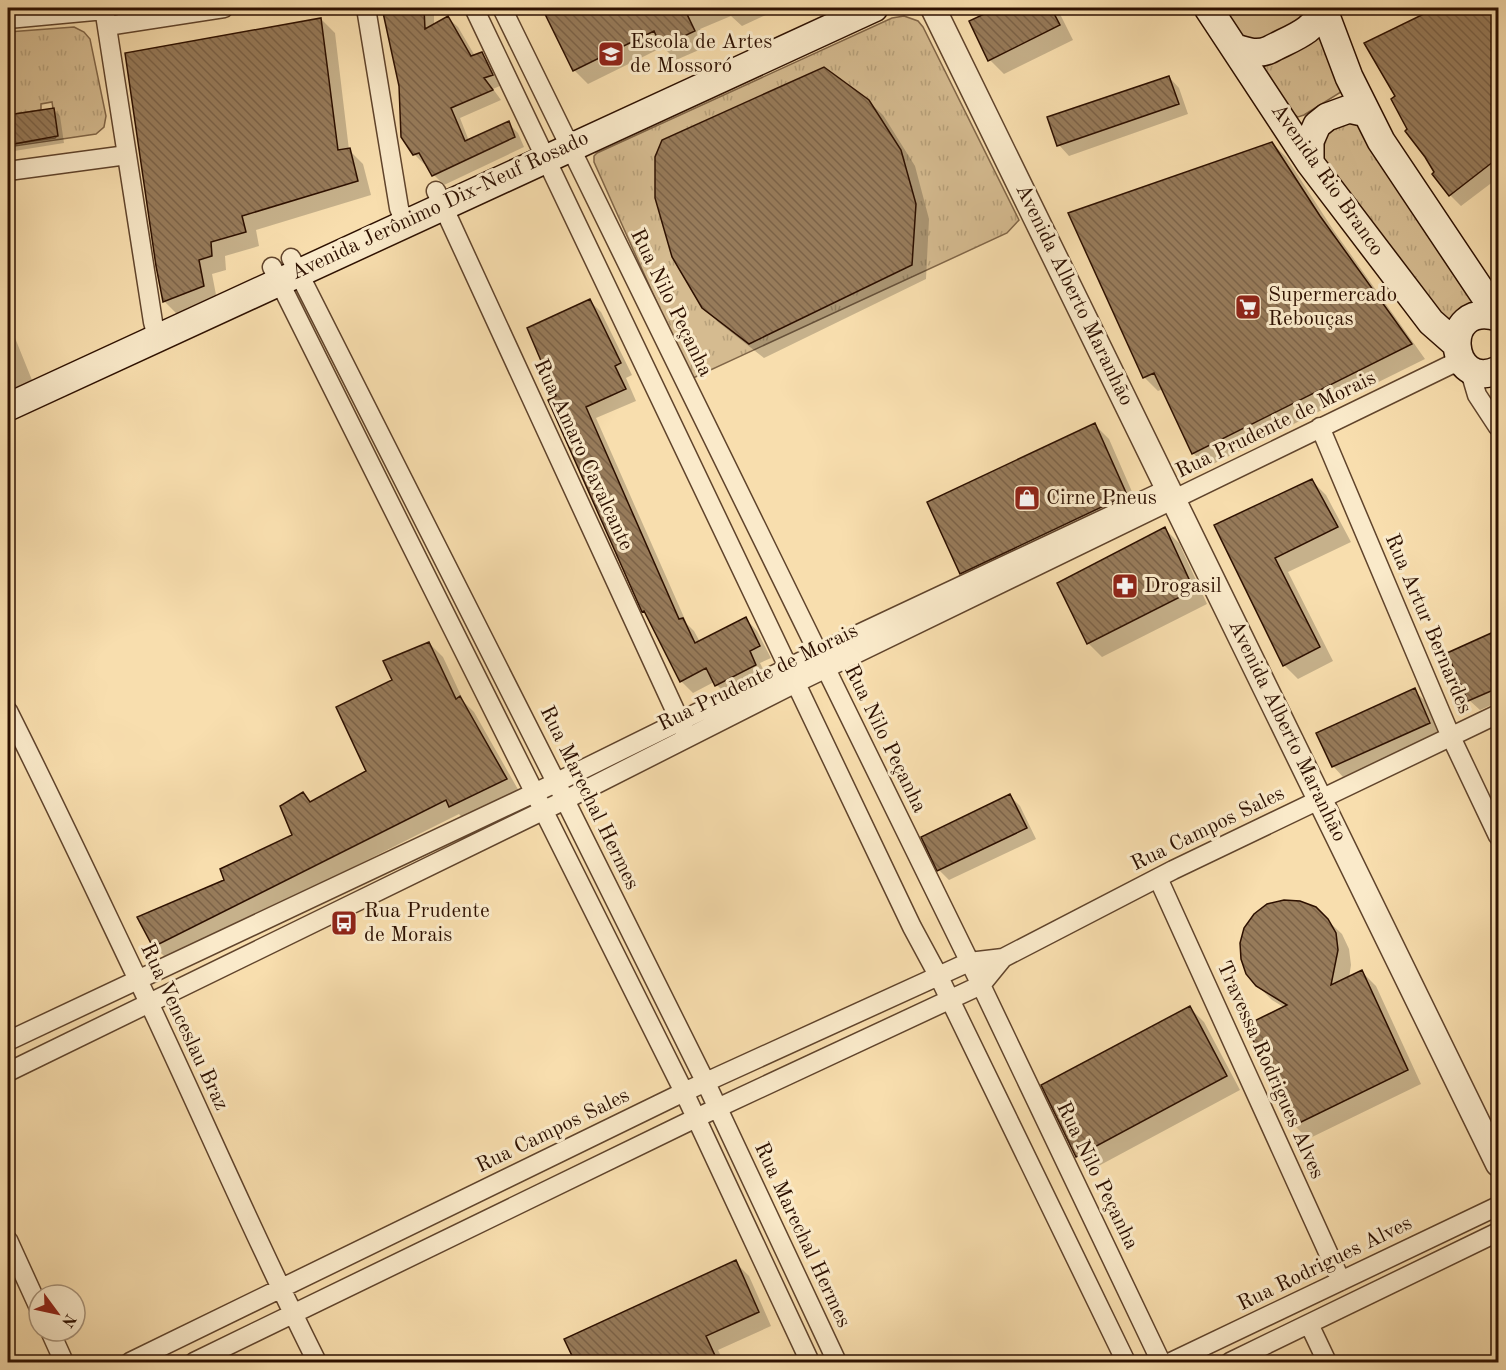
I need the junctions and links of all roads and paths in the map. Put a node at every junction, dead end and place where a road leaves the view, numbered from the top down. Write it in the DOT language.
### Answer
graph roads {
  1 [pos="224,8"];
  2 [pos="366,8"];
  3 [pos="474,8"];
  4 [pos="502,8"];
  5 [pos="830,8"];
  6 [pos="874,8"];
  7 [pos="933,8"];
  8 [pos="1209,8"];
  9 [pos="1323,8"];
  10 [pos="105,15"];
  11 [pos="8,19"];
  12 [pos="1236,48"];
  13 [pos="1367,113"];
  14 [pos="567,140"];
  15 [pos="542,151"];
  16 [pos="127,155"];
  17 [pos="1310,163"];
  18 [pos="8,171"];
  19 [pos="440,198"];
  20 [pos="402,216"];
  21 [pos="285,270"];
  22 [pos="1496,316"];
  23 [pos="155,330"];
  24 [pos="1462,357"];
  25 [pos="1498,370"];
  26 [pos="8,389"];
  27 [pos="8,407"];
  28 [pos="1498,427"];
  29 [pos="1320,428"];
  30 [pos="1172,494"];
  31 [pos="822,662"];
  32 [pos="792,676"];
  33 [pos="8,711"];
  34 [pos="1498,714"];
  35 [pos="684,729"];
  36 [pos="1451,737"];
  37 [pos="556,782"];
  38 [pos="534,793"];
  39 [pos="565,800"];
  40 [pos="1320,800"];
  41 [pos="542,811"];
  42 [pos="1498,836"];
  43 [pos="1158,878"];
  44 [pos="1004,958"];
  45 [pos="969,962"];
  46 [pos="939,977"];
  47 [pos="137,979"];
  48 [pos="981,985"];
  49 [pos="950,1000"];
  50 [pos="150,1004"];
  51 [pos="8,1041"];
  52 [pos="8,1072"];
  53 [pos="706,1083"];
  54 [pos="684,1092"];
  55 [pos="717,1108"];
  56 [pos="696,1118"];
  57 [pos="1498,1164"];
  58 [pos="1498,1206"];
  59 [pos="1498,1232"];
  60 [pos="8,1240"];
  61 [pos="1341,1281"];
  62 [pos="28,1283"];
  63 [pos="280,1290"];
  64 [pos="293,1315"];
  65 [pos="1309,1324"];
  66 [pos="55,1343"];
  67 [pos="64,1362"];
  68 [pos="130,1362"];
  69 [pos="194,1362"];
  70 [pos="317,1362"];
  71 [pos="810,1362"];
  72 [pos="837,1362"];
  73 [pos="1126,1362"];
  74 [pos="1161,1362"];
  75 [pos="1171,1362"];
  76 [pos="1230,1362"];
  77 [pos="1327,1362"];
  1 -- 10 [label="street"];
  2 -- 20 [label="street"];
  3 -- 15 [label="street"];
  4 -- 14 [label="street, Rua Nilo Peçanha"];
  5 -- 14 [label="main road, Avenida Jerônimo Dix-Neuf Rosado"];
  6 -- 14 [label="main road, Avenida Jerônimo Dix-Neuf Rosado"];
  7 -- 30 [label="street, Avenida Alberto Maranhão"];
  8 -- 12 [label="main road, Avenida Rio Branco"];
  9 -- 12 [label="main road"];
  9 -- 13 [label="main road"];
  10 -- 11 [label="street"];
  10 -- 16 [label="street"];
  12 -- 17 [label="main road, Avenida Rio Branco"];
  13 -- 17 [label="main road"];
  13 -- 22 [label="main road"];
  14 -- 15 [label="main road, Avenida Jerônimo Dix-Neuf Rosado"];
  14 -- 31 [label="street, Rua Nilo Peçanha"];
  15 -- 19 [label="main road, Avenida Jerônimo Dix-Neuf Rosado"];
  15 -- 32 [label="street"];
  16 -- 18 [label="street"];
  16 -- 23 [label="street"];
  17 -- 24 [label="main road, Avenida Rio Branco"];
  19 -- 20 [label="main road, Avenida Jerônimo Dix-Neuf Rosado"];
  19 -- 35 [label="street, Rua Amaro Cavalcante"];
  20 -- 21 [label="main road, Avenida Jerônimo Dix-Neuf Rosado"];
  21 -- 23 [label="main road, Avenida Jerônimo Dix-Neuf Rosado"];
  21 -- 37 [label="street, Rua Marechal Hermes"];
  21 -- 38 [label="street"];
  22 -- 24 [label="main road"];
  23 -- 26 [label="main road, Avenida Jerônimo Dix-Neuf Rosado"];
  23 -- 27 [label="main road, Avenida Jerônimo Dix-Neuf Rosado"];
  24 -- 25 [label="main road"];
  24 -- 28 [label="street"];
  24 -- 29 [label="street, Rua Prudente de Morais"];
  24 -- 30 [label="street, Rua Prudente de Morais"];
  29 -- 30 [label="street, Rua Prudente de Morais"];
  29 -- 36 [label="street, Rua Artur Bernardes"];
  30 -- 31 [label="street, Rua Prudente de Morais"];
  30 -- 40 [label="street, Avenida Alberto Maranhão"];
  31 -- 32 [label="street, Rua Prudente de Morais"];
  31 -- 45 [label="street, Rua Nilo Peçanha"];
  32 -- 35 [label="street, Rua Prudente de Morais"];
  32 -- 46 [label="street"];
  33 -- 47 [label="street, Rua Venceslau Braz"];
  34 -- 36 [label="street, Rua Campos Sales"];
  35 -- 37 [label="street, Rua Prudente de Morais"];
  35 -- 39 [label="street, Rua Prudente de Morais"];
  36 -- 40 [label="street, Rua Campos Sales"];
  36 -- 42 [label="street, Rua Artur Bernardes"];
  37 -- 38 [label="street, Rua Prudente de Morais"];
  37 -- 39 [label="street, Rua Marechal Hermes"];
  38 -- 41 [label="street"];
  38 -- 47 [label="street, Rua Prudente de Morais"];
  39 -- 41 [label="street, Rua Prudente de Morais"];
  39 -- 53 [label="street, Rua Marechal Hermes"];
  40 -- 43 [label="street, Rua Campos Sales"];
  40 -- 57 [label="street, Avenida Alberto Maranhão"];
  41 -- 50 [label="street, Rua Prudente de Morais"];
  41 -- 54 [label="street"];
  43 -- 44 [label="street, Rua Campos Sales"];
  43 -- 61 [label="street, Travessa Rodrigues Alves"];
  44 -- 45 [label="street, Rua Campos Sales"];
  44 -- 48 [label="street, Rua Campos Sales"];
  45 -- 46 [label="street, Rua Campos Sales"];
  45 -- 48 [label="street, Rua Nilo Peçanha"];
  46 -- 49 [label="street"];
  46 -- 53 [label="street, Rua Campos Sales"];
  47 -- 50 [label="street, Rua Venceslau Braz"];
  47 -- 51 [label="street, Rua Prudente de Morais"];
  48 -- 49 [label="street, Rua Campos Sales"];
  48 -- 74 [label="street, Rua Nilo Peçanha"];
  49 -- 55 [label="street, Rua Campos Sales"];
  49 -- 73 [label="street"];
  50 -- 52 [label="street, Rua Prudente de Morais"];
  50 -- 63 [label="street, Rua Venceslau Braz"];
  53 -- 54 [label="street, Rua Campos Sales"];
  53 -- 55 [label="street, Rua Marechal Hermes"];
  54 -- 56 [label="street"];
  54 -- 63 [label="street, Rua Campos Sales"];
  55 -- 56 [label="street, Rua Campos Sales"];
  55 -- 72 [label="street, Rua Marechal Hermes"];
  56 -- 64 [label="street, Rua Campos Sales"];
  56 -- 71 [label="street"];
  58 -- 61 [label="street, Rua Rodrigues Alves"];
  59 -- 65 [label="street"];
  60 -- 62 [label="street"];
  61 -- 75 [label="street, Rua Rodrigues Alves"];
  63 -- 64 [label="street, Rua Venceslau Braz"];
  63 -- 68 [label="street, Rua Campos Sales"];
  64 -- 69 [label="street, Rua Campos Sales"];
  64 -- 70 [label="street, Rua Venceslau Braz"];
  65 -- 76 [label="street"];
  65 -- 77 [label="street"];
  66 -- 67 [label="street"];
}
